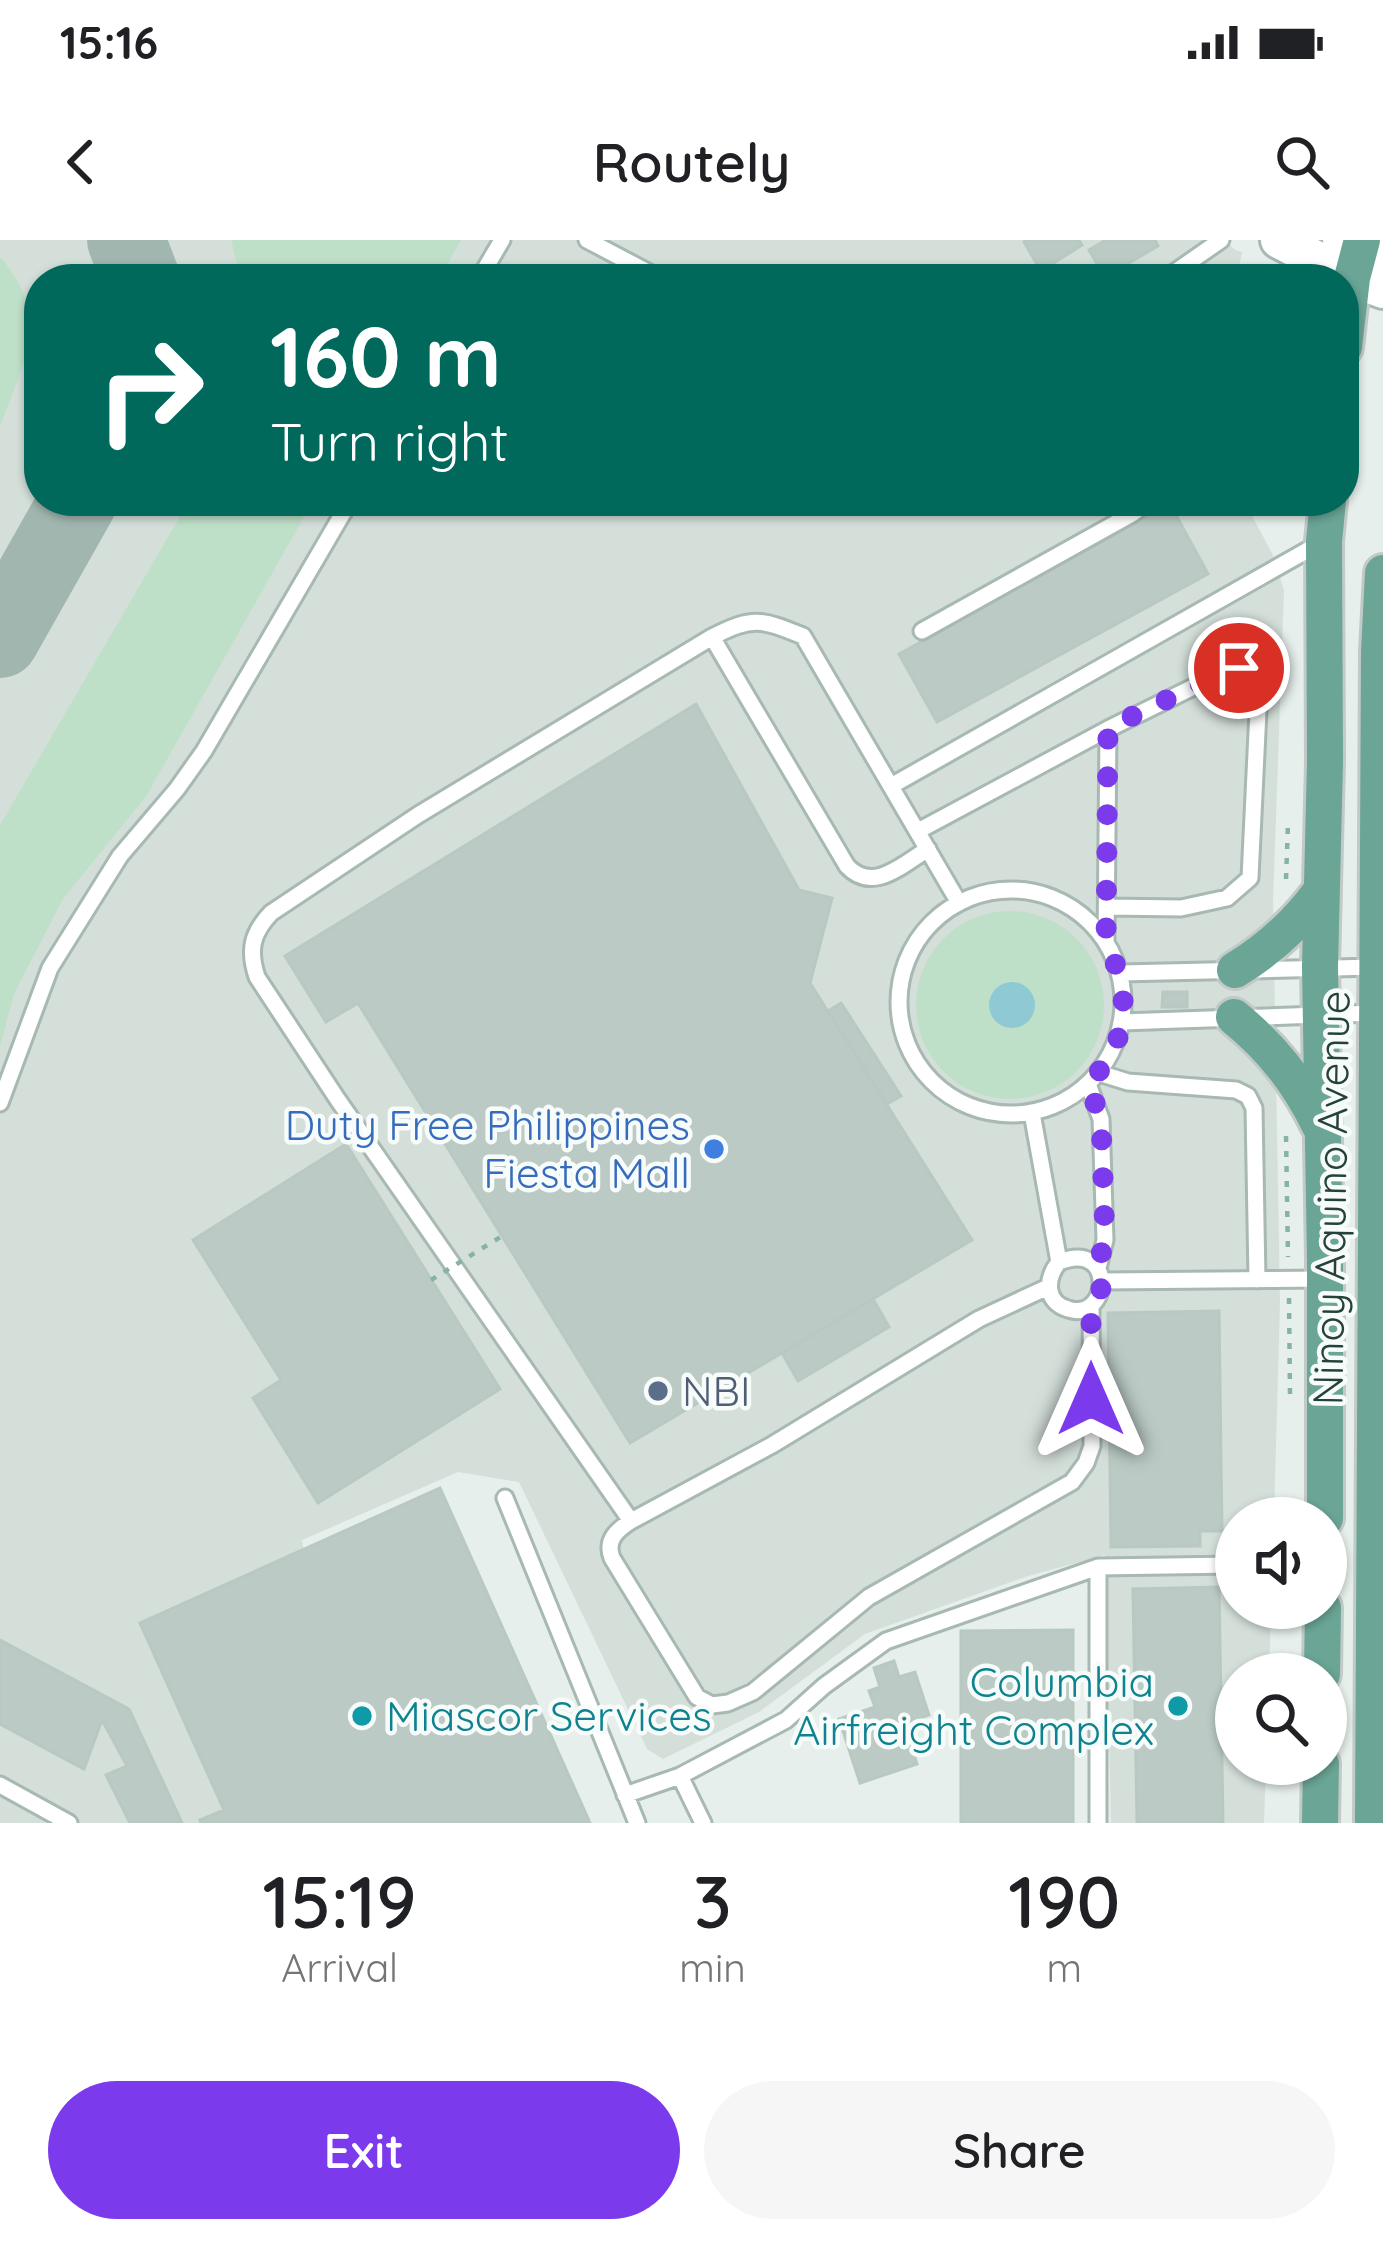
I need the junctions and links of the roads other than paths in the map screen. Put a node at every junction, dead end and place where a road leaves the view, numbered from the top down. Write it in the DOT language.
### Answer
graph roads {
  1 [pos="587,240"];
  2 [pos="1221,240"];
  3 [pos="1279,240"];
  4 [pos="1363,259"];
  5 [pos="633,264"];
  6 [pos="1187,264"];
  7 [pos="341,516"];
  8 [pos="1128,516"];
  9 [pos="1326,516"];
  10 [pos="1324,541"];
  11 [pos="1383,573"];
  12 [pos="922,631"];
  13 [pos="712,637"];
  14 [pos="1381,652"];
  15 [pos="1108,728"];
  16 [pos="1381,775"];
  17 [pos="892,786"];
  18 [pos="918,831"];
  19 [pos="928,848"];
  20 [pos="1321,891"];
  21 [pos="959,903"];
  22 [pos="1108,907"];
  23 [pos="1106,941"];
  24 [pos="1320,967"];
  25 [pos="1378,967"];
  26 [pos="1235,970"];
  27 [pos="1120,973"];
  28 [pos="1320,1013"];
  29 [pos="1378,1013"];
  30 [pos="1234,1017"];
  31 [pos="1122,1022"];
  32 [pos="1094,1078"];
  33 [pos="0,1103"];
  34 [pos="1032,1113"];
  35 [pos="1322,1130"];
  36 [pos="1380,1199"];
  37 [pos="1059,1262"];
  38 [pos="1100,1274"];
  39 [pos="1257,1280"];
  40 [pos="1325,1280"];
  41 [pos="1048,1287"];
  42 [pos="1091,1306"];
  43 [pos="1326,1413"];
  44 [pos="1378,1414"];
  45 [pos="1325,1497"];
  46 [pos="505,1498"];
  47 [pos="631,1521"];
  48 [pos="1215,1565"];
  49 [pos="1098,1567"];
  50 [pos="680,1776"];
  51 [pos="0,1785"];
  52 [pos="1321,1785"];
  53 [pos="625,1795"];
  54 [pos="70,1823"];
  55 [pos="637,1823"];
  56 [pos="703,1823"];
  57 [pos="1098,1823"];
  58 [pos="1320,1823"];
  59 [pos="1373,1823"];
  1 -- 5 [label="lane"];
  2 -- 6 [label="lane"];
  3 -- 4 [label="street"];
  7 -- 33 [label="lane"];
  8 -- 12 [label="lane"];
  9 -- 10 [label="main road, Ninoy Aquino Avenue"];
  10 -- 17 [label="lane"];
  10 -- 20 [label="main road, Ninoy Aquino Avenue"];
  11 -- 14 [label="main road, Ninoy Aquino Avenue"];
  13 -- 17 [label="lane"];
  13 -- 19 [label="lane"];
  13 -- 47 [label="lane"];
  14 -- 16 [label="main road, Ninoy Aquino Avenue"];
  15 -- 18 [label="lane"];
  15 -- 22 [label="lane"];
  15 -- 22 [label="lane"];
  16 -- 25 [label="main road, Ninoy Aquino Avenue"];
  17 -- 18 [label="lane"];
  18 -- 19 [label="lane"];
  19 -- 21 [label="lane"];
  20 -- 24 [label="main road, Ninoy Aquino Avenue"];
  20 -- 26 [label="main road"];
  21 -- 23 [label="lane"];
  21 -- 34 [label="lane"];
  22 -- 23 [label="lane"];
  23 -- 27 [label="lane"];
  24 -- 25 [label="lane"];
  24 -- 26 [label="lane"];
  24 -- 28 [label="main road, Ninoy Aquino Avenue"];
  25 -- 29 [label="main road, Ninoy Aquino Avenue"];
  26 -- 27 [label="lane"];
  27 -- 31 [label="lane"];
  28 -- 29 [label="lane"];
  28 -- 30 [label="lane"];
  28 -- 35 [label="main road, Ninoy Aquino Avenue"];
  29 -- 36 [label="main road, Ninoy Aquino Avenue"];
  30 -- 31 [label="lane"];
  30 -- 35 [label="main road"];
  31 -- 32 [label="lane"];
  32 -- 34 [label="lane"];
  32 -- 38 [label="lane"];
  32 -- 39 [label="lane"];
  34 -- 37 [label="lane"];
  35 -- 40 [label="main road, Ninoy Aquino Avenue"];
  36 -- 44 [label="main road, Ninoy Aquino Avenue"];
  37 -- 38 [label="lane"];
  37 -- 41 [label="lane"];
  38 -- 39 [label="lane"];
  38 -- 42 [label="lane"];
  39 -- 40 [label="lane"];
  40 -- 43 [label="main road, Ninoy Aquino Avenue"];
  41 -- 42 [label="lane"];
  41 -- 47 [label="lane"];
  42 -- 47 [label="lane"];
  43 -- 44 [label="street"];
  43 -- 45 [label="main road, Ninoy Aquino Avenue"];
  44 -- 59 [label="main road, Ninoy Aquino Avenue"];
  46 -- 53 [label="lane"];
  48 -- 49 [label="lane"];
  49 -- 50 [label="lane"];
  49 -- 57 [label="lane"];
  50 -- 53 [label="lane"];
  50 -- 56 [label="lane"];
  51 -- 54 [label="lane"];
  52 -- 58 [label="main road"];
  53 -- 55 [label="lane"];
}
